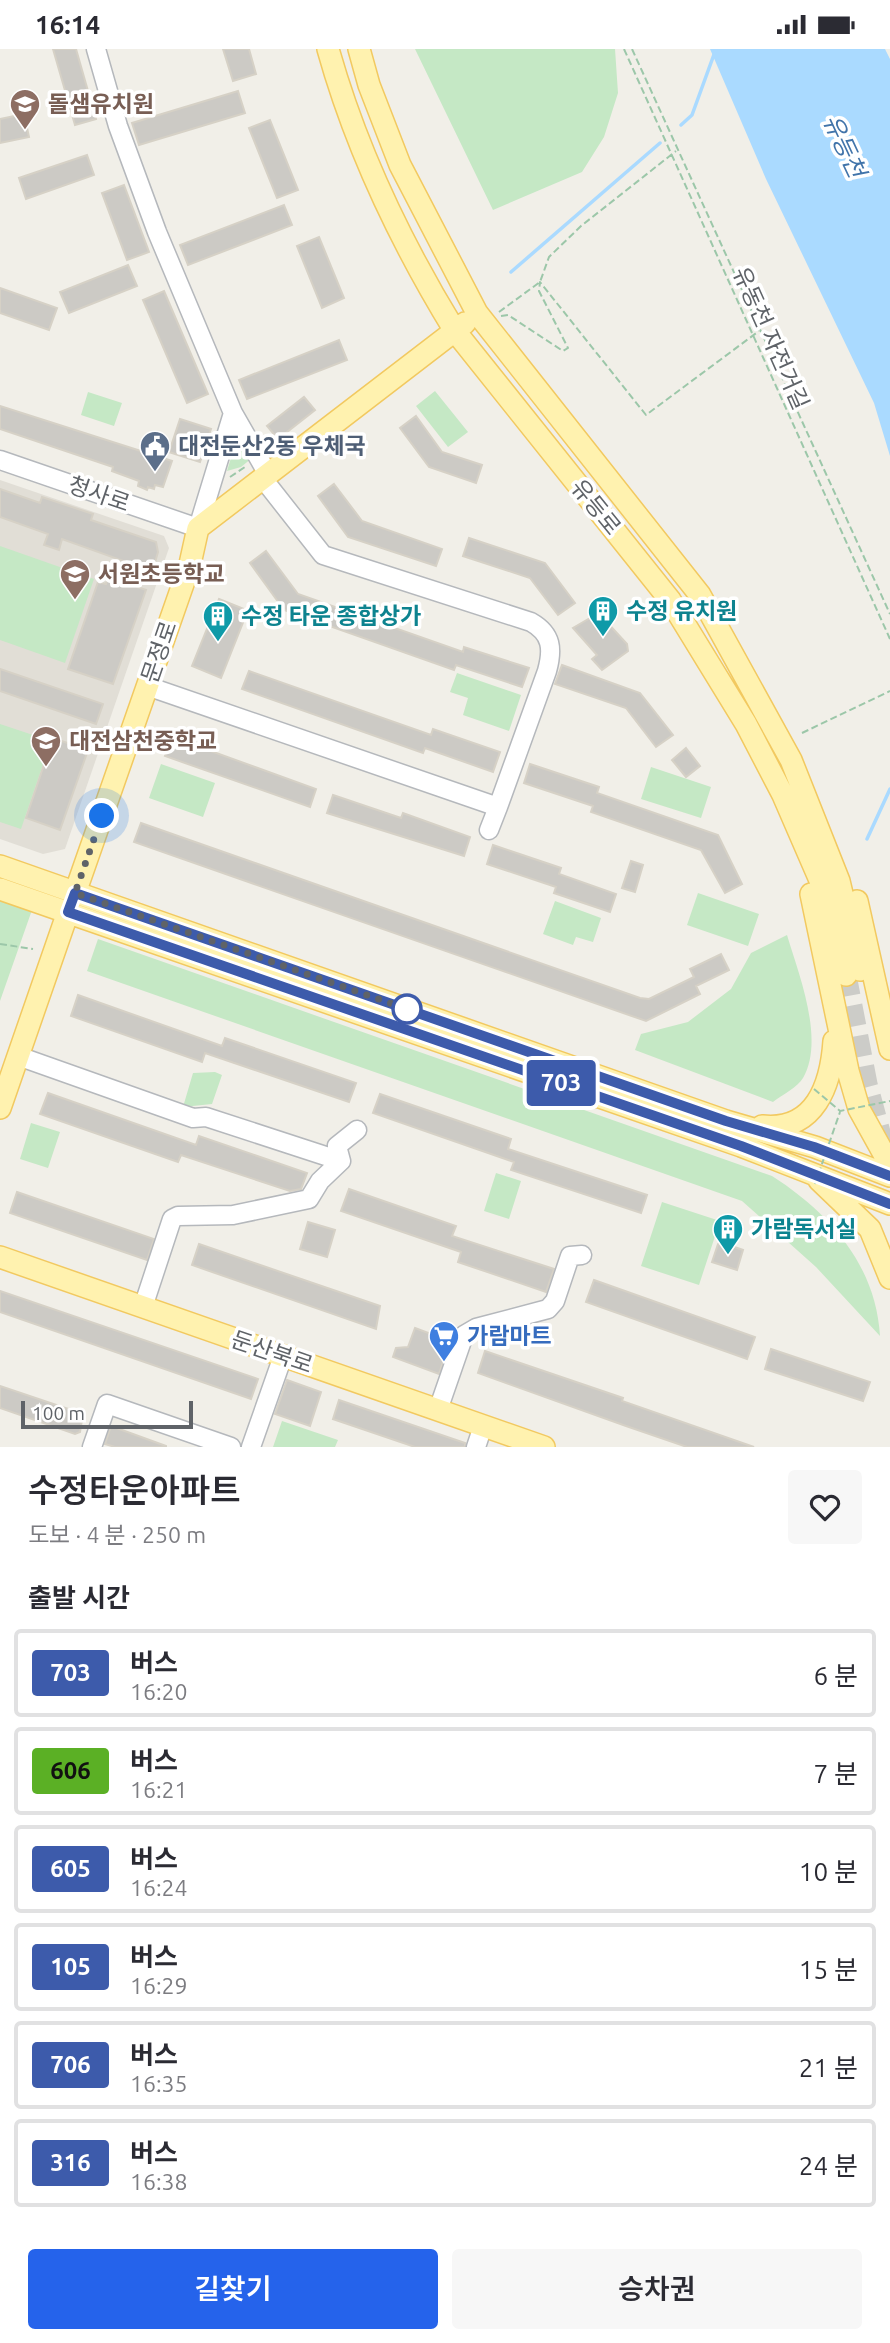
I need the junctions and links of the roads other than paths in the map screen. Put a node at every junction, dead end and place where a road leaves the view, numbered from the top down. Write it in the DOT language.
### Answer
graph roads {
  1 [pos="96,49"];
  2 [pos="328,49"];
  3 [pos="359,49"];
  4 [pos="477,313"];
  5 [pos="456,331"];
  6 [pos="233,414"];
  7 [pos="0,460"];
  8 [pos="266,478"];
  9 [pos="198,528"];
  10 [pos="148,686"];
  11 [pos="791,760"];
  12 [pos="769,766"];
  13 [pos="498,807"];
  14 [pos="489,830"];
  15 [pos="0,866"];
  16 [pos="0,889"];
  17 [pos="72,903"];
  18 [pos="834,1000"];
  19 [pos="890,1049"];
  20 [pos="18,1056"];
  21 [pos="0,1108"];
  22 [pos="726,1121"];
  23 [pos="358,1130"];
  24 [pos="341,1161"];
  25 [pos="886,1171"];
  26 [pos="809,1176"];
  27 [pos="890,1188"];
  28 [pos="890,1204"];
  29 [pos="582,1255"];
  30 [pos="0,1257"];
  31 [pos="890,1278"];
  32 [pos="143,1307"];
  33 [pos="283,1356"];
  34 [pos="438,1410"];
  35 [pos="483,1426"];
  36 [pos="92,1447"];
  37 [pos="232,1447"];
  38 [pos="251,1447"];
  39 [pos="476,1447"];
  40 [pos="544,1447"];
  1 -- 6 [label="street"];
  2 -- 5 [label="main road, 유등로"];
  3 -- 4 [label="main road, 유등로"];
  4 -- 5 [label="main road"];
  4 -- 11 [label="main road, 유등로"];
  5 -- 8 [label="main road"];
  5 -- 12 [label="main road, 유등로"];
  6 -- 8 [label="street"];
  6 -- 9 [label="street"];
  7 -- 9 [label="street, 청사로"];
  8 -- 9 [label="main road"];
  8 -- 13 [label="street"];
  9 -- 10 [label="main road, 문정로"];
  10 -- 13 [label="street"];
  10 -- 17 [label="main road, 문정로"];
  11 -- 12 [label="main road, 유등로"];
  11 -- 19 [label="main road"];
  12 -- 18 [label="main road"];
  13 -- 14 [label="street"];
  15 -- 17 [label="main road"];
  16 -- 17 [label="main road"];
  17 -- 20 [label="main road, 문정로"];
  17 -- 22 [label="main road"];
  17 -- 26 [label="main road"];
  18 -- 22 [label="main road"];
  18 -- 25 [label="main road"];
  20 -- 21 [label="main road, 문정로"];
  20 -- 24 [label="street"];
  22 -- 25 [label="main road"];
  23 -- 24 [label="street"];
  24 -- 32 [label="street"];
  25 -- 27 [label="main road"];
  26 -- 28 [label="main road"];
  26 -- 31 [label="main road"];
  29 -- 34 [label="street"];
  30 -- 32 [label="main road, 둔산북로"];
  32 -- 33 [label="main road, 둔산북로"];
  33 -- 34 [label="main road, 둔산북로"];
  33 -- 38 [label="street"];
  34 -- 35 [label="main road, 둔산북로"];
  35 -- 39 [label="street"];
  35 -- 40 [label="main road, 둔산북로"];
  36 -- 37 [label="street"];
}
